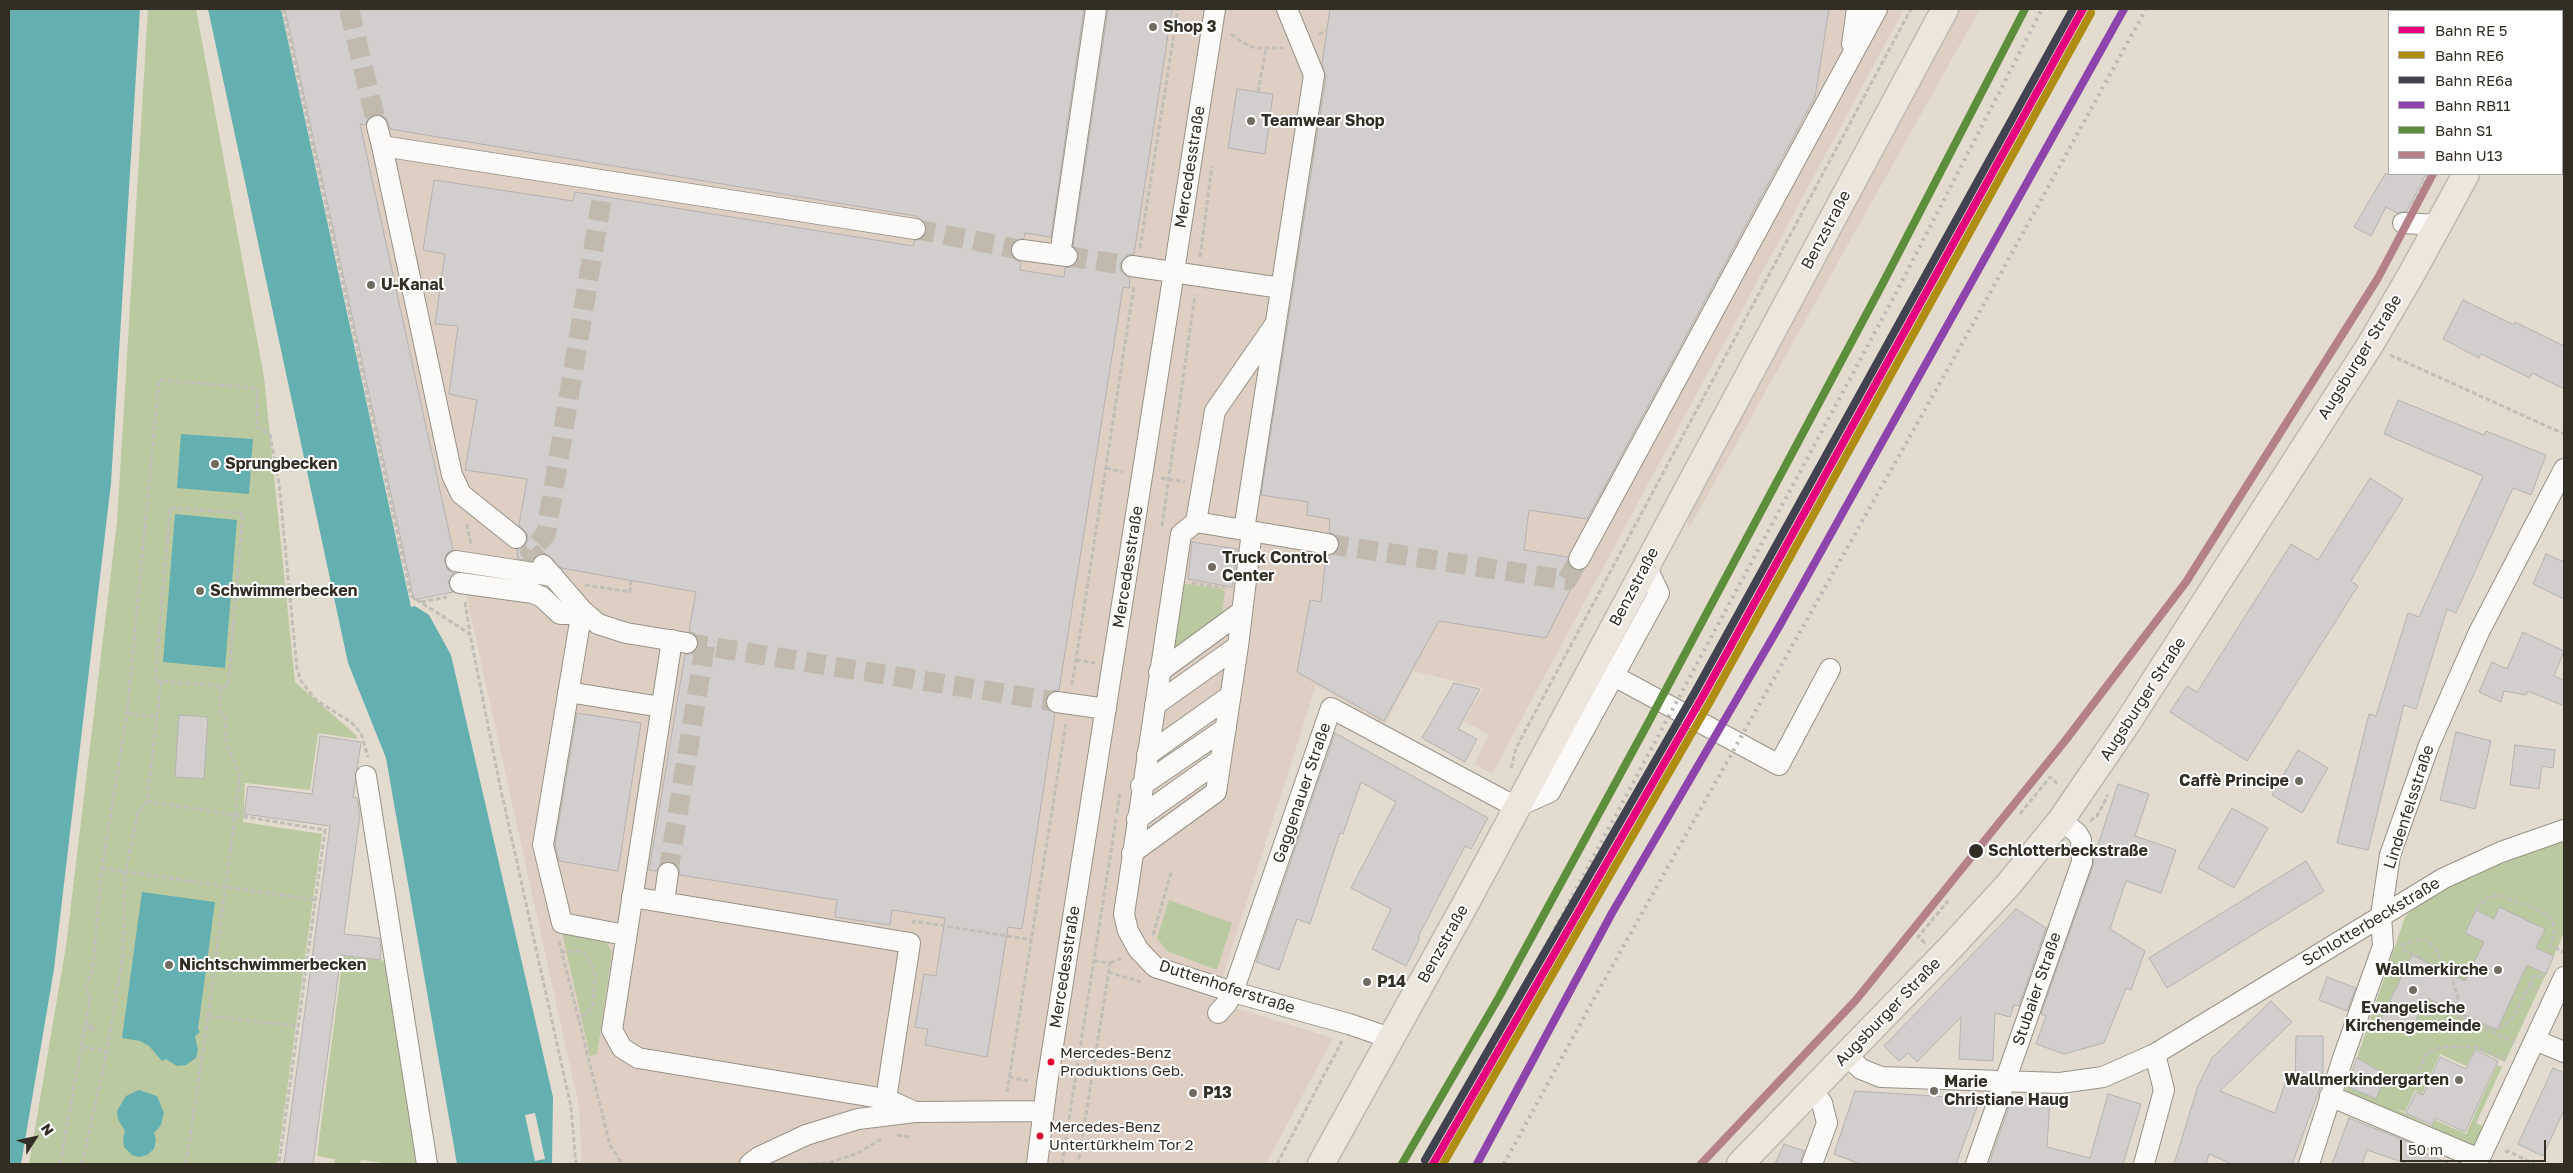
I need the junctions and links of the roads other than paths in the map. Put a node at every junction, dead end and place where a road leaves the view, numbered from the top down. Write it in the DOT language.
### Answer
graph roads {
  1 [pos="1096,9"];
  2 [pos="1215,9"];
  3 [pos="1287,9"];
  4 [pos="1857,9"];
  5 [pos="1877,9"];
  6 [pos="1945,9"];
  7 [pos="1850,58"];
  8 [pos="377,126"];
  9 [pos="382,146"];
  10 [pos="2465,175"];
  11 [pos="2403,223"];
  12 [pos="2437,225"];
  13 [pos="915,229"];
  14 [pos="1022,250"];
  15 [pos="1135,267"];
  16 [pos="1174,273"];
  17 [pos="1281,288"];
  18 [pos="1276,323"];
  19 [pos="2564,469"];
  20 [pos="1196,522"];
  21 [pos="1248,531"];
  22 [pos="516,538"];
  23 [pos="1328,544"];
  24 [pos="1579,558"];
  25 [pos="1646,566"];
  26 [pos="582,610"];
  27 [pos="1830,669"];
  28 [pos="1614,676"];
  29 [pos="568,692"];
  30 [pos="1230,695"];
  31 [pos="1063,703"];
  32 [pos="661,707"];
  33 [pos="1106,709"];
  34 [pos="1146,762"];
  35 [pos="366,776"];
  36 [pos="1516,807"];
  37 [pos="2061,820"];
  38 [pos="2564,830"];
  39 [pos="668,873"];
  40 [pos="632,897"];
  41 [pos="664,902"];
  42 [pos="2381,915"];
  43 [pos="625,935"];
  44 [pos="2564,977"];
  45 [pos="1227,1006"];
  46 [pos="1390,1038"];
  47 [pos="2533,1044"];
  48 [pos="2564,1052"];
  49 [pos="2155,1054"];
  50 [pos="1846,1055"];
  51 [pos="2004,1082"];
  52 [pos="1811,1091"];
  53 [pos="2330,1096"];
  54 [pos="886,1099"];
  55 [pos="915,1112"];
  56 [pos="1042,1118"];
  57 [pos="2478,1162"];
  58 [pos="427,1164"];
  59 [pos="750,1164"];
  60 [pos="1025,1164"];
  61 [pos="1037,1164"];
  62 [pos="1321,1164"];
  63 [pos="1740,1164"];
  64 [pos="1812,1164"];
  65 [pos="1976,1164"];
  66 [pos="2144,1164"];
  67 [pos="2309,1164"];
  1 -- 14 [label="street"];
  2 -- 16 [label="street, Mercedesstraße"];
  3 -- 17 [label="street"];
  4 -- 7 [label="street"];
  5 -- 7 [label="street"];
  6 -- 25 [label="main road, Benzstraße"];
  7 -- 24 [label="street"];
  8 -- 9 [label="street"];
  9 -- 13 [label="street"];
  9 -- 22 [label="street"];
  10 -- 12 [label="main road, Augsburger Straße"];
  11 -- 12 [label="street"];
  12 -- 37 [label="main road, Augsburger Straße"];
  15 -- 16 [label="street"];
  16 -- 17 [label="street"];
  16 -- 33 [label="street, Mercedesstraße"];
  17 -- 18 [label="street"];
  18 -- 20 [label="street"];
  18 -- 21 [label="street"];
  19 -- 42 [label="street, Lindenfelsstraße"];
  20 -- 21 [label="street"];
  20 -- 34 [label="street, Duttenhoferstraße"];
  21 -- 23 [label="street"];
  21 -- 30 [label="street"];
  25 -- 28 [label="street"];
  25 -- 36 [label="main road, Benzstraße"];
  26 -- 26 [label="street"];
  26 -- 29 [label="street"];
  26 -- 32 [label="street"];
  27 -- 28 [label="street"];
  28 -- 36 [label="street"];
  29 -- 32 [label="street"];
  29 -- 43 [label="street"];
  30 -- 34 [label="street"];
  30 -- 34 [label="street"];
  30 -- 34 [label="street"];
  30 -- 34 [label="street"];
  30 -- 34 [label="street"];
  30 -- 34 [label="street"];
  31 -- 33 [label="street"];
  32 -- 40 [label="street"];
  33 -- 56 [label="street, Mercedesstraße"];
  34 -- 45 [label="street, Duttenhoferstraße"];
  35 -- 58 [label="street"];
  36 -- 45 [label="street, Gaggenauer Straße"];
  36 -- 46 [label="main road, Benzstraße"];
  37 -- 50 [label="main road, Augsburger Straße"];
  37 -- 51 [label="street, Stubaier Straße"];
  38 -- 42 [label="street, Schlotterbeckstraße"];
  39 -- 41 [label="street"];
  40 -- 41 [label="street"];
  40 -- 43 [label="street"];
  41 -- 54 [label="street"];
  42 -- 49 [label="street, Schlotterbeckstraße"];
  42 -- 53 [label="street, Lindenfelsstraße"];
  43 -- 54 [label="street"];
  44 -- 47 [label="street"];
  45 -- 46 [label="street, Duttenhoferstraße"];
  46 -- 62 [label="main road, Benzstraße"];
  47 -- 48 [label="street"];
  47 -- 57 [label="street"];
  49 -- 51 [label="street, Schlotterbeckstraße"];
  49 -- 66 [label="street"];
  50 -- 51 [label="street, Schlotterbeckstraße"];
  50 -- 52 [label="main road, Augsburger Straße"];
  51 -- 65 [label="street, Stubaier Straße"];
  52 -- 63 [label="main road, Augsburger Straße"];
  52 -- 64 [label="street"];
  53 -- 57 [label="street"];
  53 -- 67 [label="street, Lindenfelsstraße"];
  54 -- 55 [label="street"];
  55 -- 56 [label="street"];
  55 -- 59 [label="street"];
  56 -- 60 [label="street, Mercedesstraße"];
  56 -- 61 [label="street, Mercedesstraße"];
}
